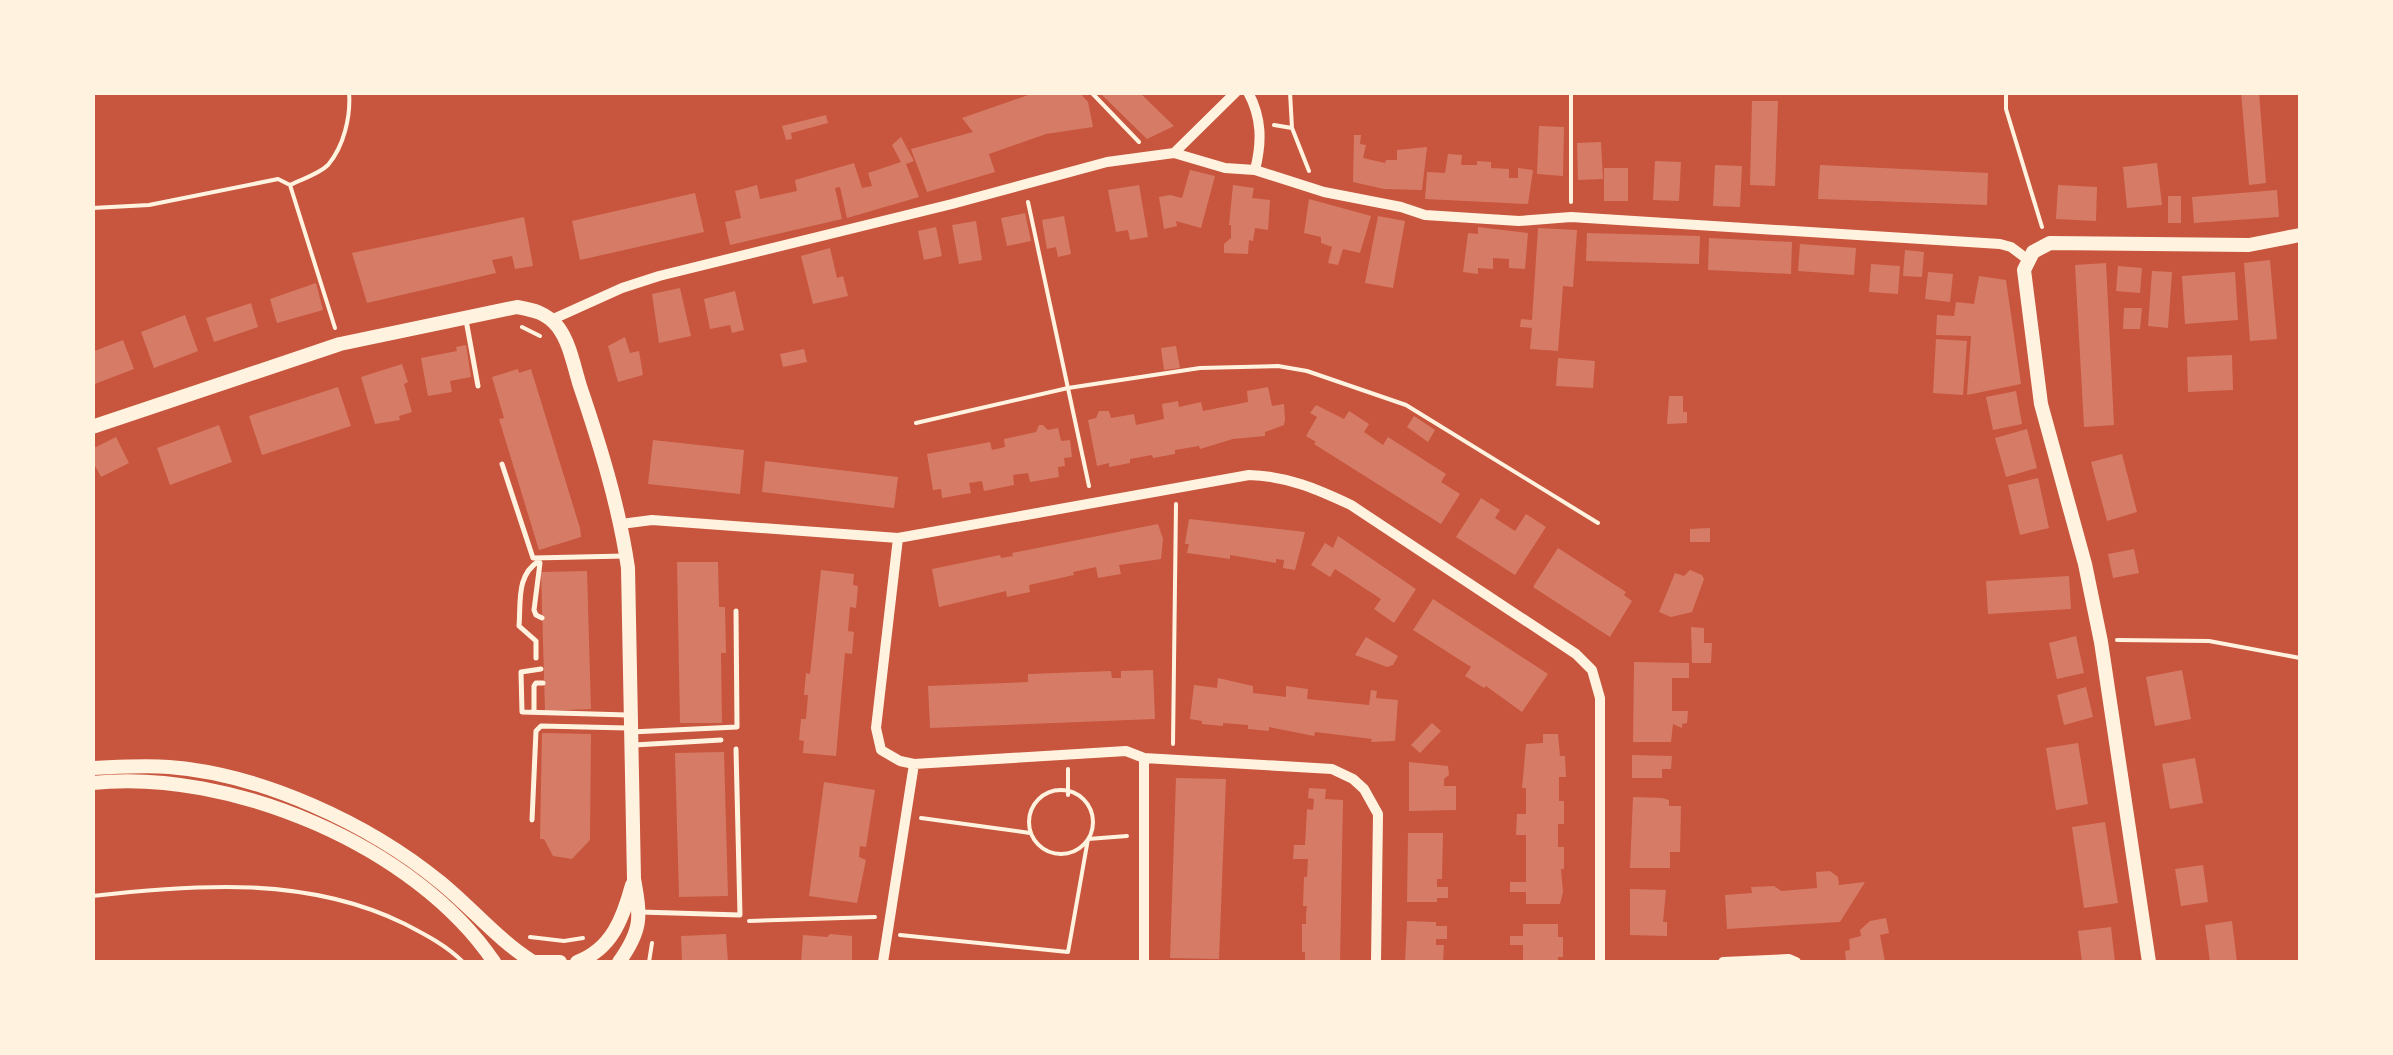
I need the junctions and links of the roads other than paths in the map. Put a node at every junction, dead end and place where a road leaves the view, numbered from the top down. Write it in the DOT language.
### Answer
graph roads {
  1 [pos="1236,92"];
  2 [pos="1248,92"];
  3 [pos="1174,153"];
  4 [pos="1255,170"];
  5 [pos="2300,235"];
  6 [pos="2027,259"];
  7 [pos="465,316"];
  8 [pos="551,320"];
  9 [pos="478,386"];
  10 [pos="92,427"];
  11 [pos="502,464"];
  12 [pos="621,524"];
  13 [pos="898,538"];
  14 [pos="626,556"];
  15 [pos="541,560"];
  16 [pos="736,611"];
  17 [pos="542,618"];
  18 [pos="536,658"];
  19 [pos="541,669"];
  20 [pos="543,683"];
  21 [pos="534,713"];
  22 [pos="631,730"];
  23 [pos="721,740"];
  24 [pos="736,750"];
  25 [pos="1144,758"];
  26 [pos="914,764"];
  27 [pos="92,768"];
  28 [pos="92,783"];
  29 [pos="532,820"];
  30 [pos="634,879"];
  31 [pos="640,912"];
  32 [pos="494,962"];
  33 [pos="533,962"];
  34 [pos="560,962"];
  35 [pos="577,962"];
  36 [pos="619,962"];
  37 [pos="883,962"];
  38 [pos="1144,962"];
  39 [pos="1376,962"];
  40 [pos="1600,962"];
  41 [pos="1723,962"];
  42 [pos="1796,962"];
  43 [pos="2149,962"];
  1 -- 3 [label="street"];
  2 -- 4 [label="street"];
  3 -- 4 [label="street"];
  3 -- 8 [label="street"];
  4 -- 6 [label="street"];
  5 -- 6 [label="street"];
  6 -- 43 [label="street"];
  7 -- 8 [label="street"];
  7 -- 9 [label="lane"];
  7 -- 10 [label="street"];
  8 -- 12 [label="street"];
  11 -- 15 [label="lane"];
  12 -- 13 [label="street"];
  12 -- 14 [label="street"];
  13 -- 26 [label="street"];
  13 -- 40 [label="street"];
  14 -- 15 [label="lane"];
  14 -- 22 [label="street"];
  15 -- 17 [label="lane"];
  15 -- 18 [label="lane"];
  16 -- 22 [label="lane"];
  19 -- 21 [label="lane"];
  20 -- 21 [label="lane"];
  21 -- 22 [label="lane"];
  22 -- 23 [label="lane"];
  22 -- 29 [label="lane"];
  22 -- 30 [label="street"];
  24 -- 31 [label="lane"];
  25 -- 26 [label="street"];
  25 -- 38 [label="street"];
  25 -- 39 [label="street"];
  26 -- 37 [label="street"];
  27 -- 33 [label="street"];
  28 -- 32 [label="street"];
  30 -- 31 [label="street"];
  30 -- 35 [label="street"];
  31 -- 36 [label="street"];
  33 -- 34 [label="street"];
  41 -- 42 [label="street"];
}
